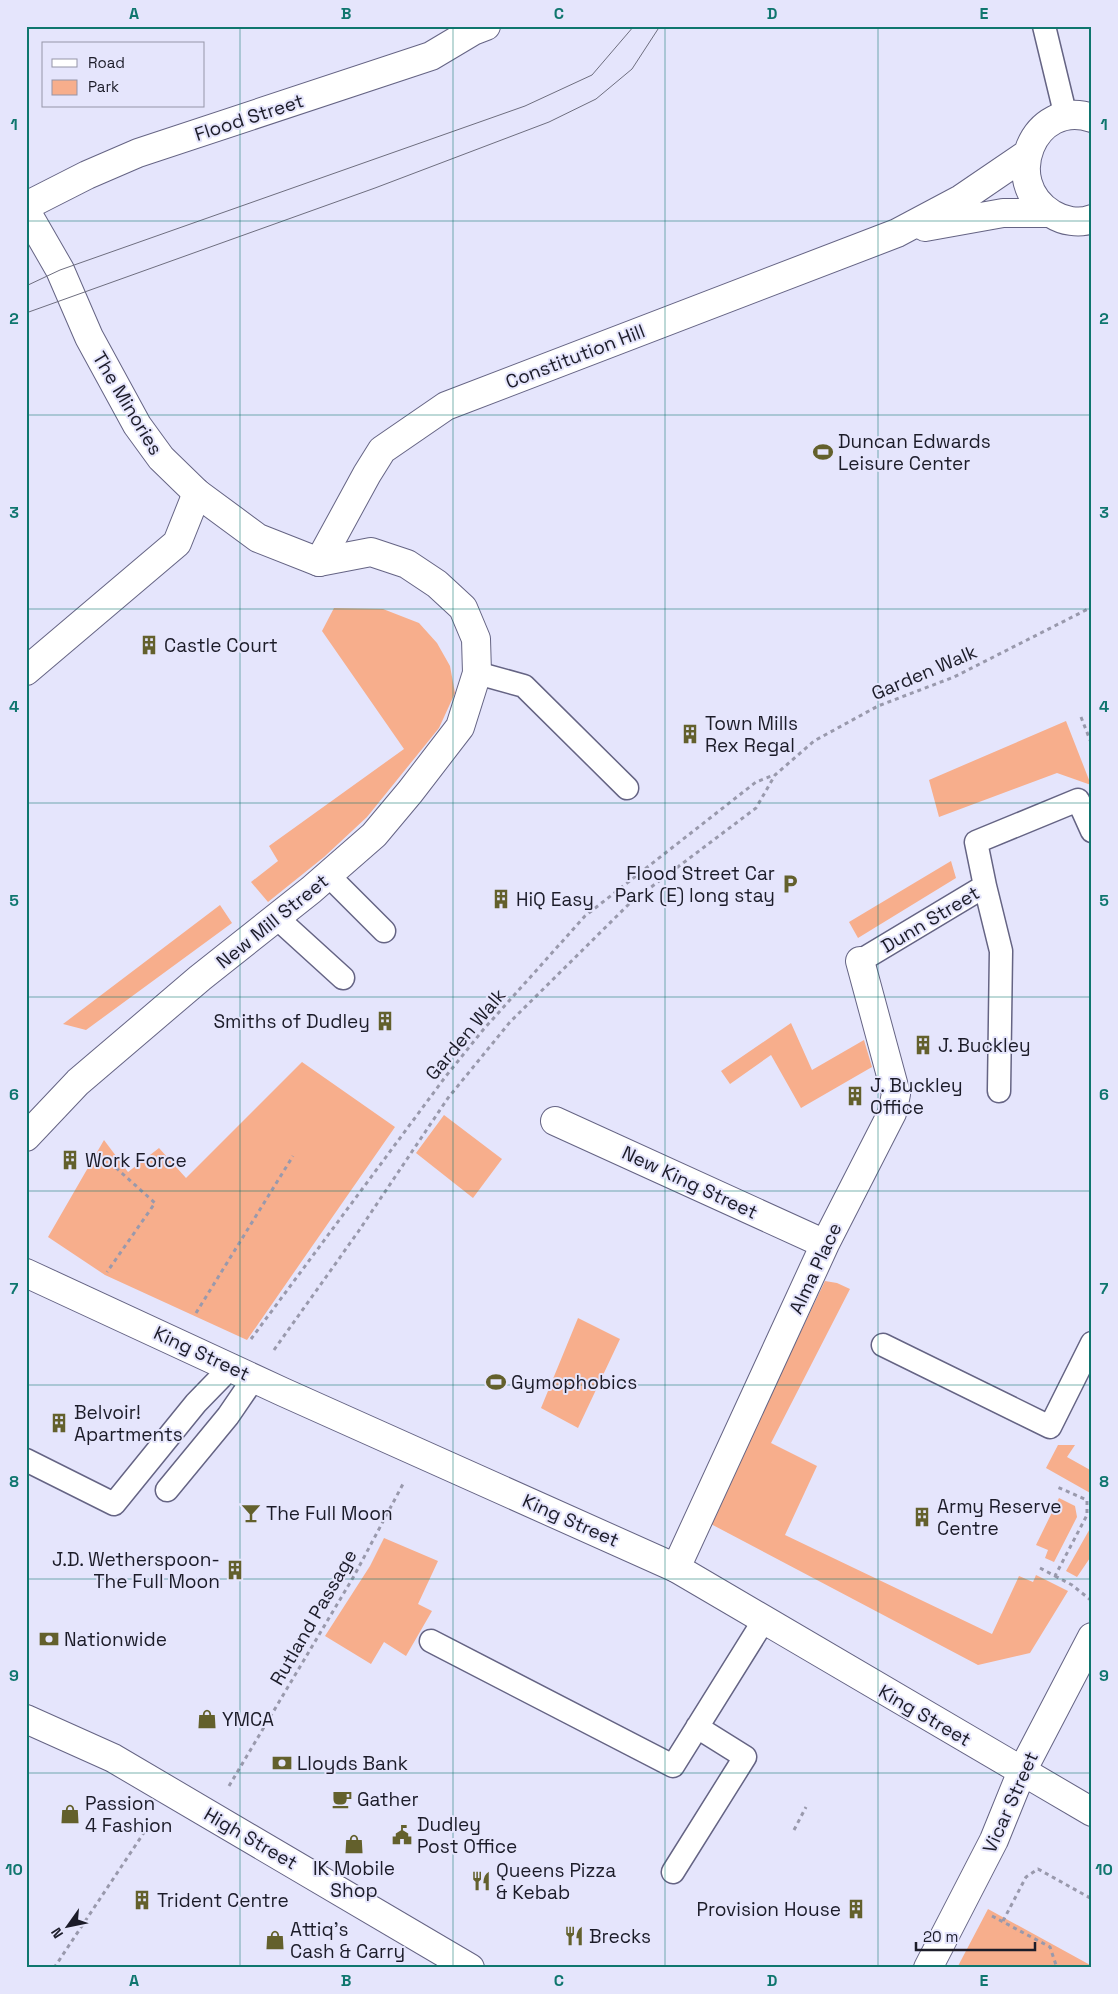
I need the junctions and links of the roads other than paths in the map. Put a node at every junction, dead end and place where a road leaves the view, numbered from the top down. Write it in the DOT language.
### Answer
graph roads {
  1 [pos="1044,26"];
  2 [pos="478,28"];
  3 [pos="1079,117"];
  4 [pos="1027,154"];
  5 [pos="26,206"];
  6 [pos="26,211"];
  7 [pos="1072,218"];
  8 [pos="897,233"];
  9 [pos="1092,240"];
  10 [pos="197,493"];
  11 [pos="319,562"];
  12 [pos="26,671"];
  13 [pos="478,674"];
  14 [pos="627,788"];
  15 [pos="1092,831"];
  16 [pos="328,875"];
  17 [pos="986,886"];
  18 [pos="277,918"];
  19 [pos="384,931"];
  20 [pos="867,956"];
  21 [pos="343,978"];
  22 [pos="999,1091"];
  23 [pos="555,1121"];
  24 [pos="26,1137"];
  25 [pos="825,1244"];
  26 [pos="26,1273"];
  27 [pos="1092,1344"];
  28 [pos="883,1345"];
  29 [pos="243,1372"];
  30 [pos="26,1460"];
  31 [pos="167,1490"];
  32 [pos="676,1568"];
  33 [pos="764,1620"];
  34 [pos="1092,1636"];
  35 [pos="431,1641"];
  36 [pos="26,1719"];
  37 [pos="697,1727"];
  38 [pos="1022,1771"];
  39 [pos="1092,1812"];
  40 [pos="673,1872"];
  41 [pos="470,1968"];
  42 [pos="928,1968"];
  1 -- 3 [label="lane"];
  2 -- 5 [label="street, Flood Street"];
  3 -- 4 [label="street"];
  4 -- 7 [label="street"];
  4 -- 8 [label="street, Constitution Hill"];
  6 -- 10 [label="street, The Minories"];
  7 -- 8 [label="street, Constitution Hill"];
  7 -- 9 [label="street"];
  8 -- 11 [label="street, Constitution Hill"];
  10 -- 11 [label="street, The Minories"];
  10 -- 12 [label="street"];
  11 -- 13 [label="street"];
  13 -- 14 [label="lane"];
  13 -- 16 [label="street, New Mill Street"];
  15 -- 17 [label="lane, Dunn Street"];
  16 -- 18 [label="street, New Mill Street"];
  16 -- 19 [label="lane"];
  17 -- 20 [label="lane, Dunn Street"];
  17 -- 22 [label="lane, Dunn Street"];
  18 -- 21 [label="lane"];
  18 -- 24 [label="street, New Mill Street"];
  20 -- 25 [label="street, Alma Place"];
  23 -- 25 [label="street, New King Street"];
  25 -- 32 [label="street, Alma Place"];
  26 -- 29 [label="street, King Street"];
  27 -- 28 [label="lane"];
  29 -- 30 [label="lane"];
  29 -- 31 [label="lane"];
  29 -- 32 [label="street, King Street"];
  32 -- 33 [label="street, King Street"];
  33 -- 37 [label="lane"];
  33 -- 38 [label="street, King Street"];
  34 -- 38 [label="street, Vicar Street"];
  35 -- 37 [label="lane"];
  36 -- 41 [label="street, High Street"];
  37 -- 40 [label="lane"];
  38 -- 39 [label="street, King Street"];
  38 -- 42 [label="street, Vicar Street"];
}
